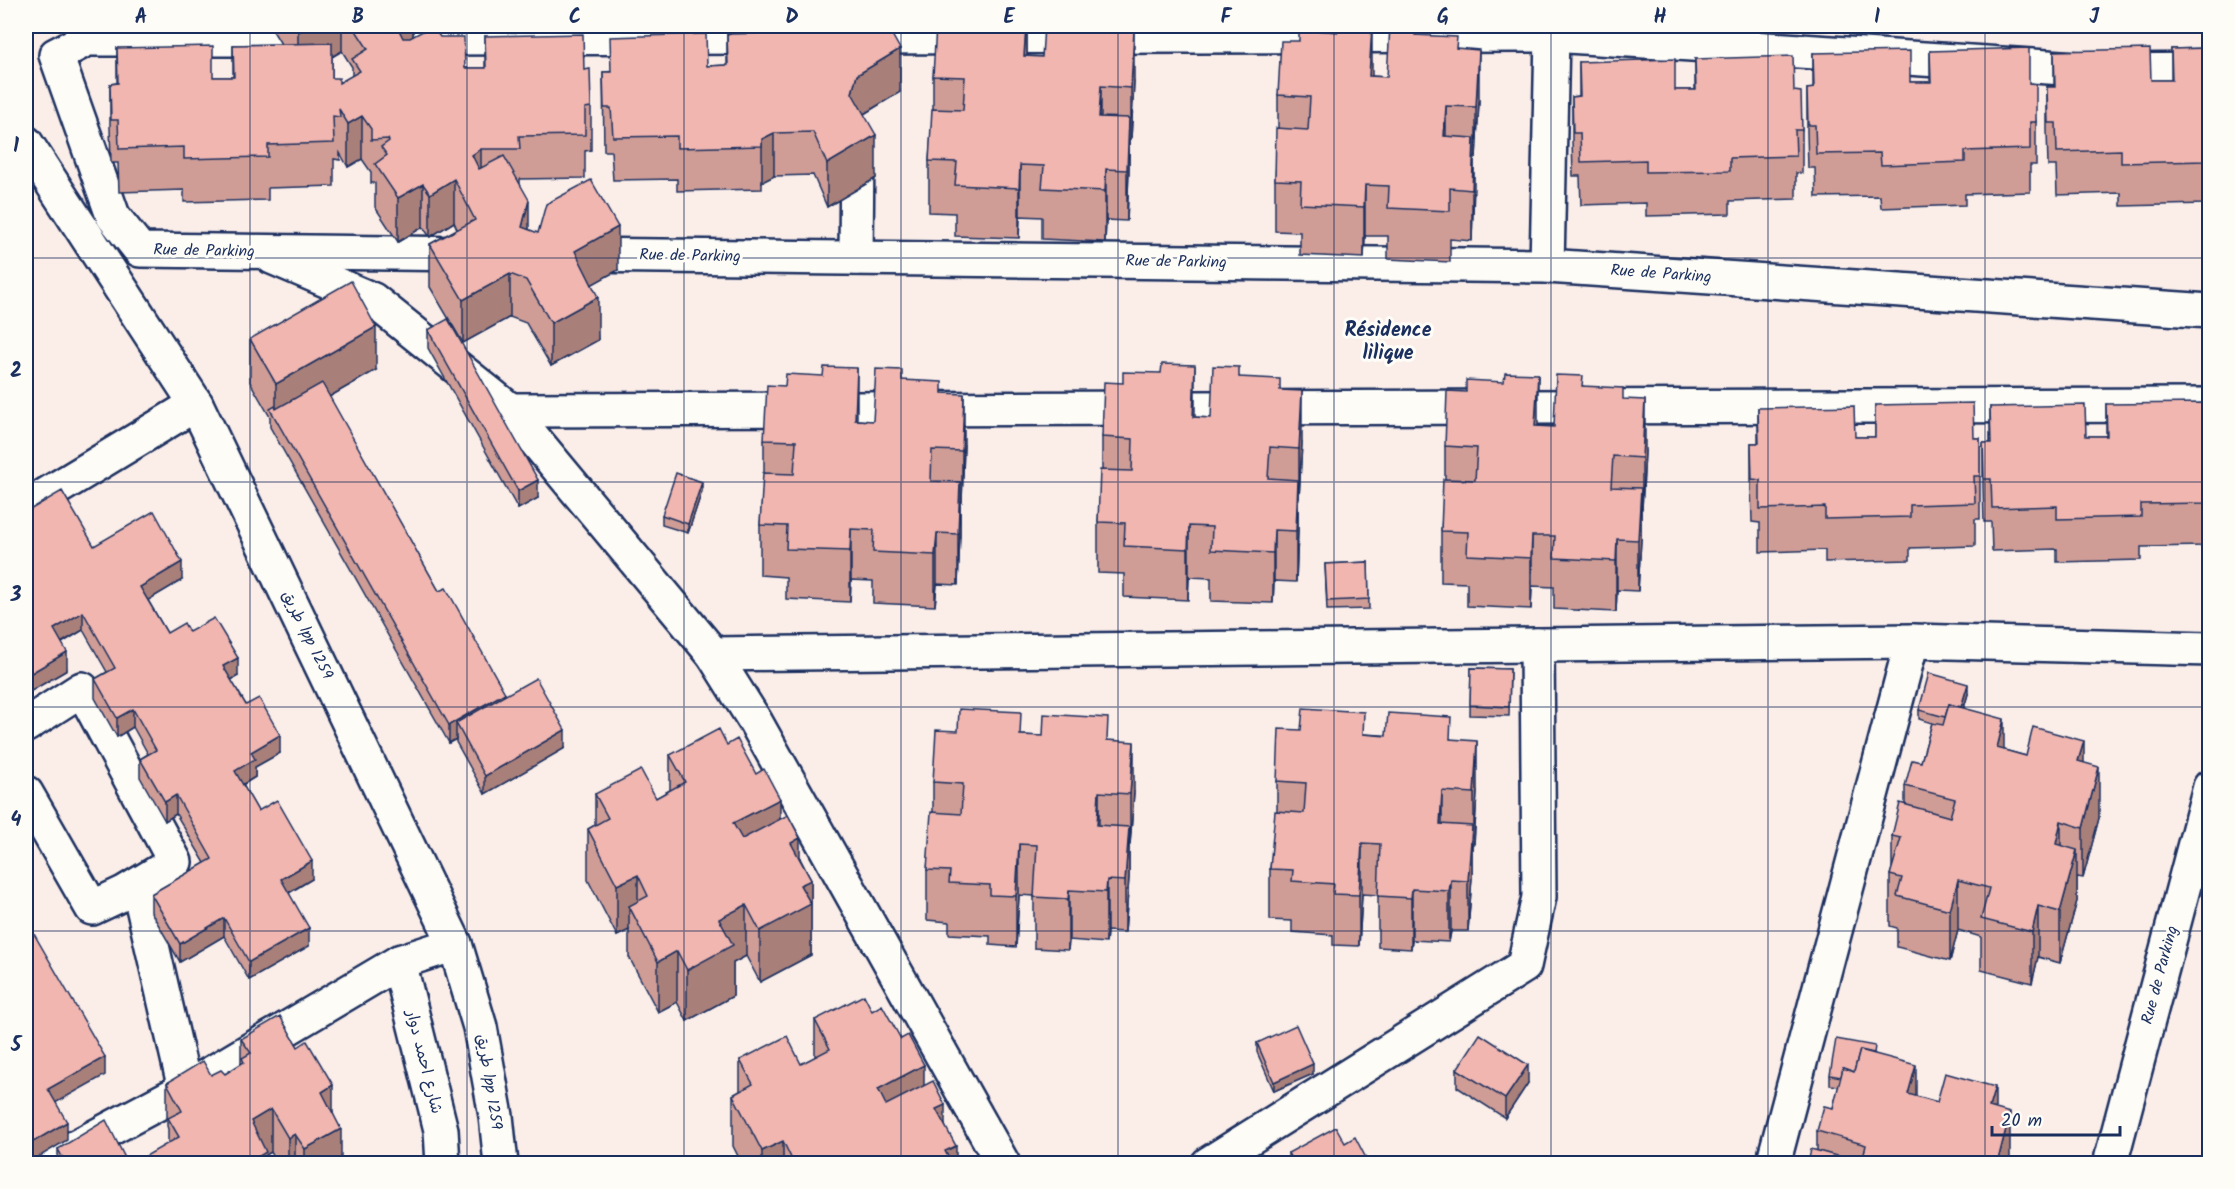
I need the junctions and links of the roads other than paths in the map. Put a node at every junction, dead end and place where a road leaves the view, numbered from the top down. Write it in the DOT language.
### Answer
graph roads {
  1 [pos="1552,35"];
  2 [pos="858,37"];
  3 [pos="396,38"];
  4 [pos="348,39"];
  5 [pos="2210,70"];
  6 [pos="857,72"];
  7 [pos="857,119"];
  8 [pos="26,142"];
  9 [pos="257,251"];
  10 [pos="508,254"];
  11 [pos="544,255"];
  12 [pos="856,258"];
  13 [pos="1547,266"];
  14 [pos="2210,311"];
  15 [pos="196,404"];
  16 [pos="2210,405"];
  17 [pos="510,411"];
  18 [pos="26,507"];
  19 [pos="1912,641"];
  20 [pos="1537,645"];
  21 [pos="2210,649"];
  22 [pos="712,654"];
  23 [pos="26,724"];
  24 [pos="2210,787"];
  25 [pos="26,793"];
  26 [pos="138,885"];
  27 [pos="455,945"];
  28 [pos="399,962"];
  29 [pos="185,1089"];
  30 [pos="44,1164"];
  31 [pos="443,1164"];
  32 [pos="501,1164"];
  33 [pos="1003,1164"];
  34 [pos="1208,1164"];
  35 [pos="1773,1164"];
  36 [pos="2110,1164"];
  1 -- 2 [label="street"];
  1 -- 5 [label="street"];
  1 -- 13 [label="street"];
  2 -- 3 [label="street"];
  2 -- 6 [label="street"];
  4 -- 9 [label="street, Rue de Parking"];
  7 -- 12 [label="street"];
  8 -- 15 [label="street, طريق lpp 1259"];
  9 -- 10 [label="street, Rue de Parking"];
  9 -- 17 [label="street"];
  11 -- 12 [label="street, Rue de Parking"];
  12 -- 13 [label="street, Rue de Parking"];
  13 -- 14 [label="street, Rue de Parking"];
  15 -- 18 [label="street"];
  15 -- 27 [label="street, طريق lpp 1259"];
  16 -- 17 [label="street"];
  17 -- 22 [label="street"];
  19 -- 20 [label="street"];
  19 -- 21 [label="street"];
  19 -- 35 [label="street"];
  20 -- 22 [label="street"];
  20 -- 34 [label="street"];
  22 -- 33 [label="street"];
  23 -- 26 [label="street"];
  24 -- 36 [label="street, Rue de Parking"];
  25 -- 26 [label="street"];
  26 -- 29 [label="street"];
  27 -- 28 [label="street"];
  27 -- 32 [label="street, طريق lpp 1259"];
  28 -- 29 [label="street"];
  28 -- 31 [label="street, شارع احمد دوار"];
  29 -- 30 [label="street"];
}
